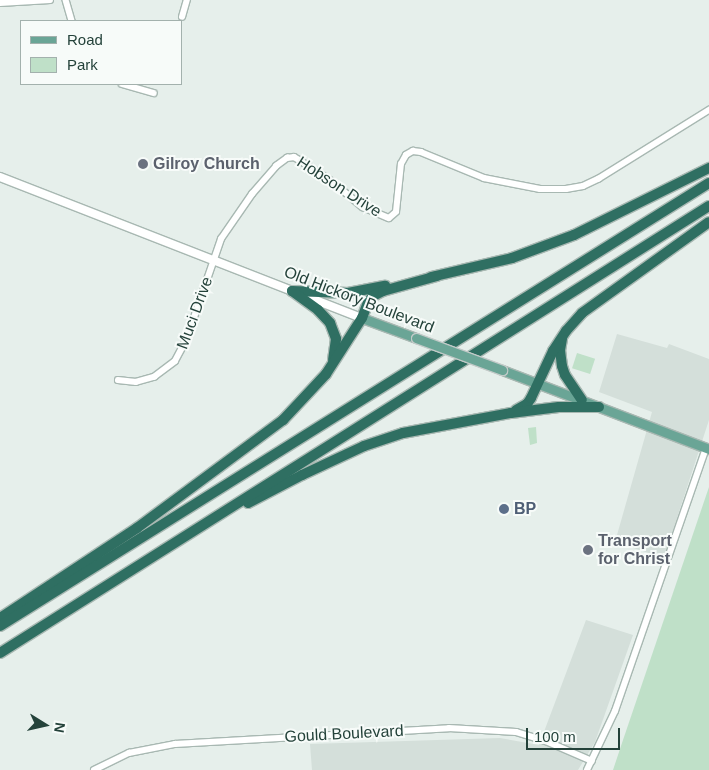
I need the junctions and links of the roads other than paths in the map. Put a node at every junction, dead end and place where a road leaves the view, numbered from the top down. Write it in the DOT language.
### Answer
graph roads {
  1 [pos="50,0"];
  2 [pos="66,0"];
  3 [pos="187,0"];
  4 [pos="0,3"];
  5 [pos="182,17"];
  6 [pos="72,20"];
  7 [pos="126,85"];
  8 [pos="154,93"];
  9 [pos="709,110"];
  10 [pos="709,168"];
  11 [pos="0,177"];
  12 [pos="709,183"];
  13 [pos="709,206"];
  14 [pos="709,222"];
  15 [pos="213,261"];
  16 [pos="437,276"];
  17 [pos="292,291"];
  18 [pos="362,318"];
  19 [pos="566,331"];
  20 [pos="330,367"];
  21 [pos="118,380"];
  22 [pos="537,383"];
  23 [pos="582,400"];
  24 [pos="599,408"];
  25 [pos="511,413"];
  26 [pos="708,449"];
  27 [pos="179,540"];
  28 [pos="0,618"];
  29 [pos="0,626"];
  30 [pos="0,653"];
  31 [pos="592,761"];
  32 [pos="94,770"];
  33 [pos="586,770"];
  1 -- 4 [label="street"];
  2 -- 6 [label="street"];
  3 -- 5 [label="street"];
  7 -- 8 [label="street"];
  9 -- 15 [label="street, Hobson Drive"];
  10 -- 16 [label="highway"];
  11 -- 15 [label="main road, Old Hickory Boulevard"];
  12 -- 29 [label="highway"];
  13 -- 27 [label="highway"];
  14 -- 19 [label="highway"];
  15 -- 17 [label="main road, Old Hickory Boulevard"];
  15 -- 21 [label="street, Muci Drive"];
  16 -- 17 [label="highway"];
  16 -- 18 [label="highway"];
  17 -- 18 [label="main road, Old Hickory Boulevard"];
  17 -- 20 [label="highway"];
  18 -- 20 [label="highway"];
  18 -- 22 [label="main road, Old Hickory Boulevard, bridge"];
  19 -- 22 [label="highway"];
  19 -- 23 [label="highway"];
  20 -- 28 [label="highway"];
  22 -- 23 [label="main road, Old Hickory Boulevard"];
  22 -- 25 [label="highway"];
  23 -- 24 [label="main road, Old Hickory Boulevard"];
  24 -- 25 [label="highway"];
  24 -- 26 [label="main road, Old Hickory Boulevard"];
  25 -- 27 [label="highway"];
  26 -- 31 [label="street"];
  27 -- 30 [label="highway"];
  31 -- 32 [label="street, Gould Boulevard"];
  31 -- 33 [label="street"];
}
